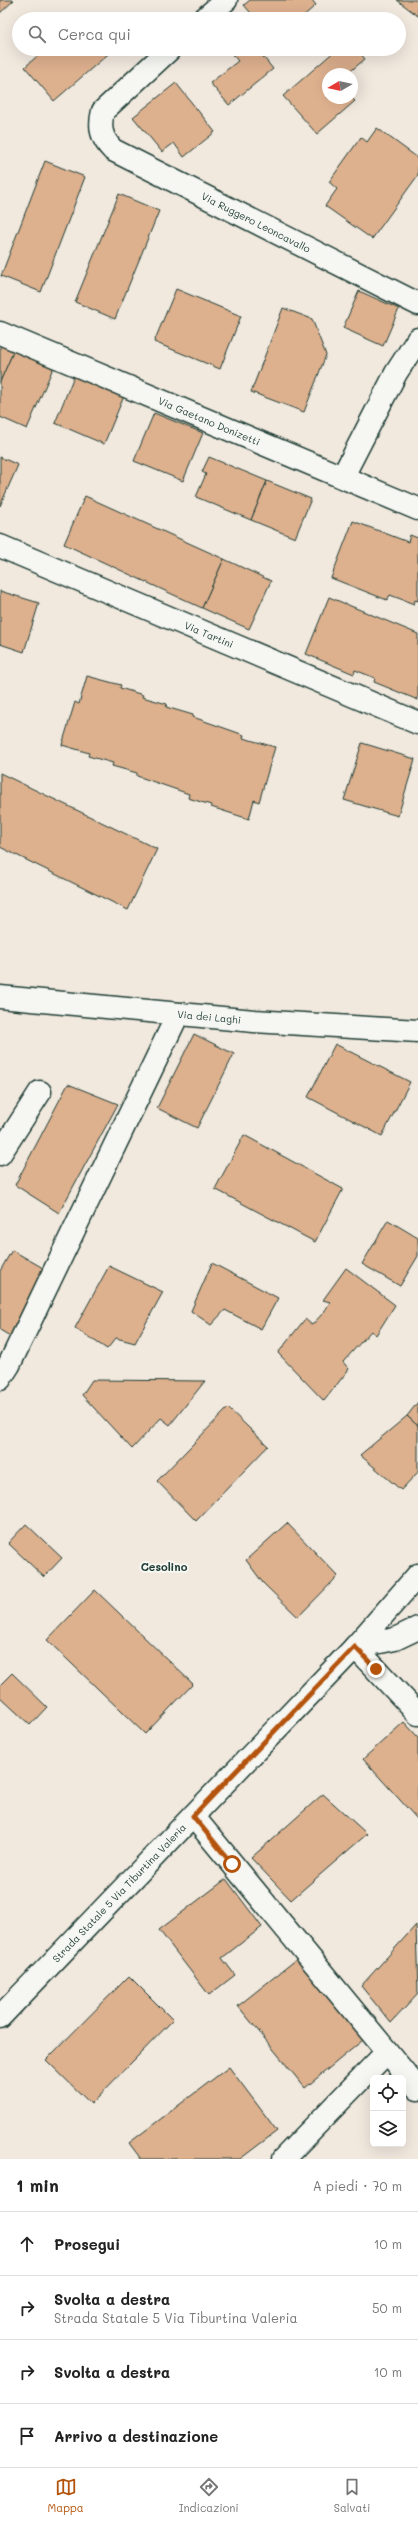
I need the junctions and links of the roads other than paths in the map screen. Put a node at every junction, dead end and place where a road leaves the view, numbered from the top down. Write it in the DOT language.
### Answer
graph roads {
  1 [pos="226,0"];
  2 [pos="212,12"];
  3 [pos="162,56"];
  4 [pos="418,304"];
  5 [pos="0,333"];
  6 [pos="418,339"];
  7 [pos="343,476"];
  8 [pos="418,509"];
  9 [pos="0,546"];
  10 [pos="418,723"];
  11 [pos="0,997"];
  12 [pos="178,1014"];
  13 [pos="418,1031"];
  14 [pos="40,1092"];
  15 [pos="0,1154"];
  16 [pos="0,1379"];
  17 [pos="418,1575"];
  18 [pos="418,1628"];
  19 [pos="355,1647"];
  20 [pos="418,1714"];
  21 [pos="193,1816"];
  22 [pos="0,2017"];
  23 [pos="387,2052"];
  24 [pos="418,2089"];
  25 [pos="283,2159"];
  1 -- 2 [label="street"];
  3 -- 4 [label="street, Via Ruggero Leoncavallo"];
  5 -- 7 [label="street, Via Gaetano Donizetti"];
  6 -- 7 [label="street"];
  7 -- 8 [label="street, Via Gaetano Donizetti"];
  9 -- 10 [label="street, Via Tartini"];
  11 -- 12 [label="street, Via dei Laghi"];
  12 -- 13 [label="street, Via dei Laghi"];
  12 -- 16 [label="street"];
  14 -- 15 [label="street"];
  17 -- 19 [label="street, Strada Statale 5 Via Tiburtina Valeria"];
  18 -- 19 [label="street"];
  19 -- 20 [label="street"];
  19 -- 21 [label="street, Strada Statale 5 Via Tiburtina Valeria"];
  21 -- 22 [label="street, Strada Statale 5 Via Tiburtina Valeria"];
  21 -- 23 [label="street"];
  23 -- 24 [label="street"];
  23 -- 25 [label="street"];
}
